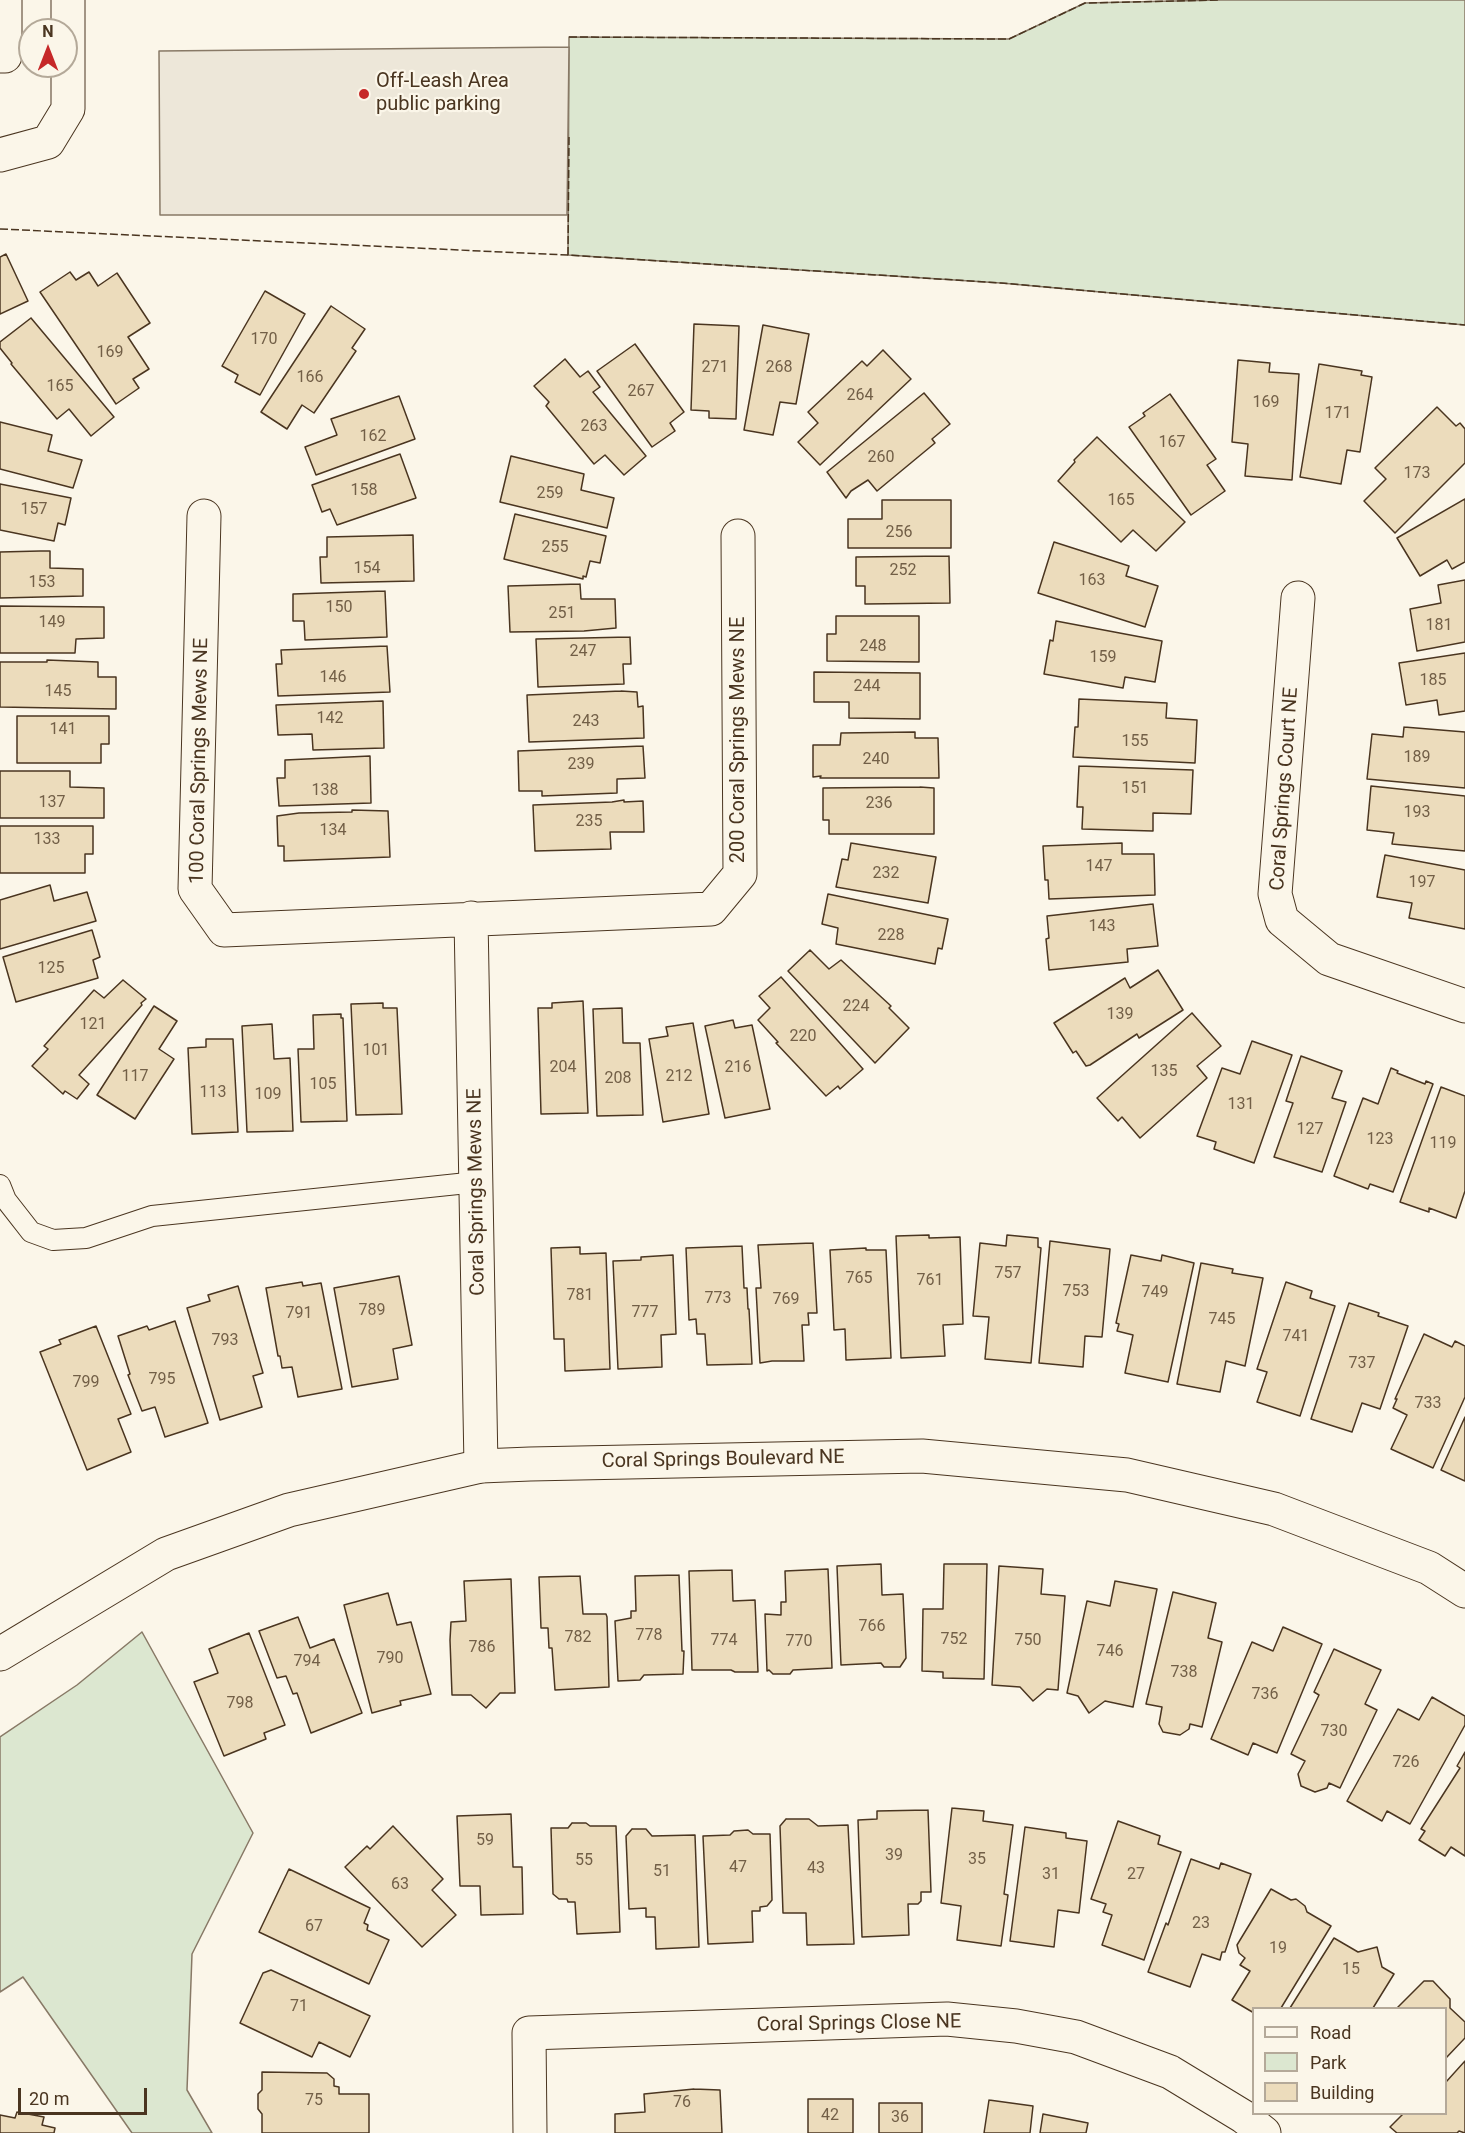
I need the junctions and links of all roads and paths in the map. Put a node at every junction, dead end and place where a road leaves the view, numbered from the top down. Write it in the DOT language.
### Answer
graph roads {
  1 [pos="5,0"];
  2 [pos="68,0"];
  3 [pos="2,56"];
  4 [pos="0,155"];
  5 [pos="204,516"];
  6 [pos="738,536"];
  7 [pos="1298,598"];
  8 [pos="471,918"];
  9 [pos="1465,1006"];
  10 [pos="477,1182"];
  11 [pos="0,1185"];
  12 [pos="481,1466"];
  13 [pos="1465,1591"];
  14 [pos="0,1654"];
  15 [pos="530,2133"];
  16 [pos="1264,2133"];
  1 -- 3 [label="street"];
  2 -- 4 [label="street"];
  5 -- 8 [label="street, 100 Coral Springs Mews NE"];
  6 -- 8 [label="street, 200 Coral Springs Mews NE"];
  7 -- 9 [label="street, Coral Springs Court NE"];
  8 -- 10 [label="street, Coral Springs Mews NE"];
  10 -- 11 [label="lane"];
  10 -- 12 [label="street, Coral Springs Mews NE"];
  12 -- 13 [label="street, Coral Springs Boulevard NE"];
  12 -- 14 [label="street, Coral Springs Boulevard NE"];
  15 -- 16 [label="street, Coral Springs Close NE"];
}
